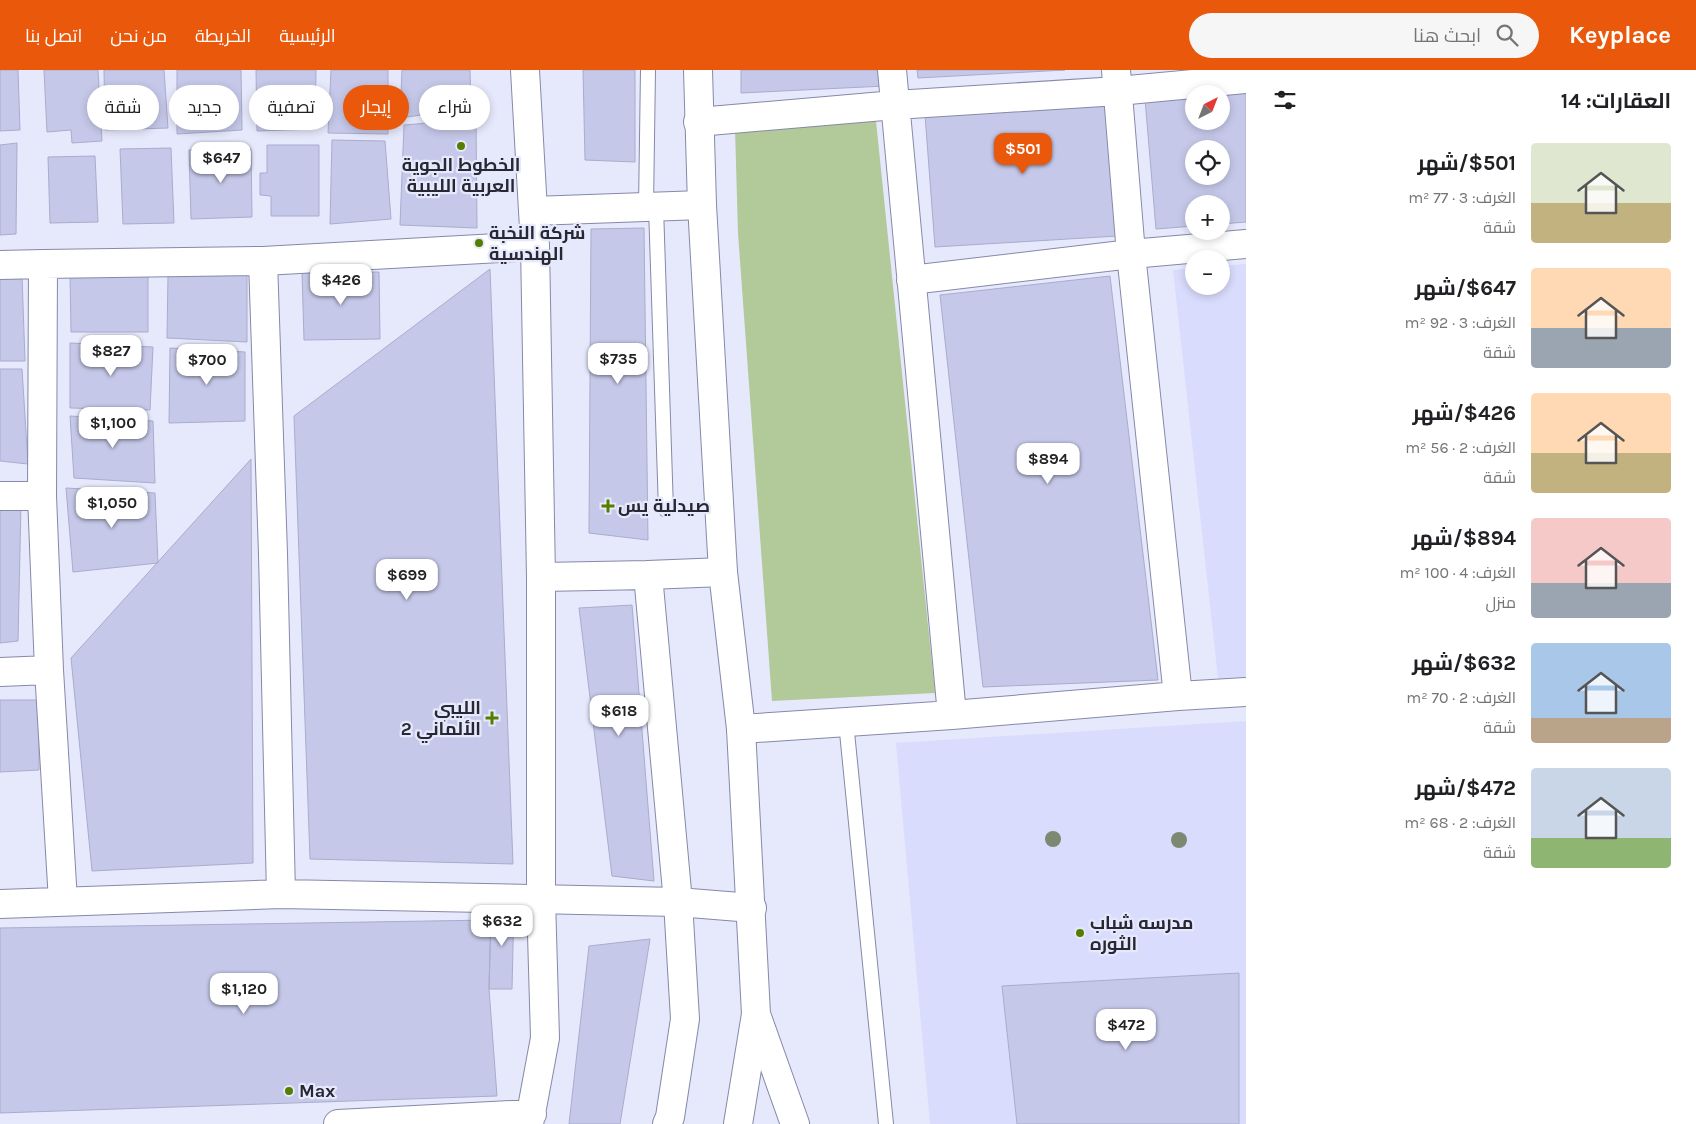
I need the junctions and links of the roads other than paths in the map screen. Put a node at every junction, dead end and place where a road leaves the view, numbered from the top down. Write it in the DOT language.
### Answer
graph roads {
  1 [pos="525,70"];
  2 [pos="648,70"];
  3 [pos="698,70"];
  4 [pos="892,70"];
  5 [pos="1246,79"];
  6 [pos="1117,80"];
  7 [pos="895,105"];
  8 [pos="698,122"];
  9 [pos="702,205"];
  10 [pos="651,207"];
  11 [pos="533,211"];
  12 [pos="1246,244"];
  13 [pos="535,246"];
  14 [pos="1131,254"];
  15 [pos="263,261"];
  16 [pos="43,264"];
  17 [pos="0,265"];
  18 [pos="911,280"];
  19 [pos="0,496"];
  20 [pos="42,496"];
  21 [pos="666,510"];
  22 [pos="723,572"];
  23 [pos="648,575"];
  24 [pos="541,577"];
  25 [pos="49,670"];
  26 [pos="0,672"];
  27 [pos="1246,692"];
  28 [pos="1178,696"];
  29 [pos="952,715"];
  30 [pos="846,722"];
  31 [pos="741,729"];
  32 [pos="281,894"];
  33 [pos="541,899"];
  34 [pos="64,901"];
  35 [pos="678,902"];
  36 [pos="0,904"];
  37 [pos="752,908"];
  38 [pos="756,1014"];
  39 [pos="530,1119"];
  40 [pos="338,1124"];
  41 [pos="668,1124"];
  42 [pos="738,1124"];
  43 [pos="795,1124"];
  44 [pos="886,1124"];
  1 -- 11 [label="street"];
  2 -- 10 [label="lane"];
  3 -- 8 [label="street"];
  4 -- 7 [label="street"];
  5 -- 6 [label="street"];
  6 -- 7 [label="street"];
  6 -- 14 [label="street"];
  7 -- 8 [label="street"];
  7 -- 18 [label="street"];
  8 -- 9 [label="street"];
  9 -- 10 [label="street"];
  9 -- 22 [label="street"];
  10 -- 11 [label="street"];
  10 -- 21 [label="lane"];
  11 -- 13 [label="street"];
  12 -- 14 [label="street"];
  13 -- 15 [label="street"];
  13 -- 24 [label="street"];
  14 -- 18 [label="street"];
  14 -- 28 [label="street"];
  15 -- 16 [label="street"];
  15 -- 32 [label="street"];
  16 -- 17 [label="street"];
  16 -- 20 [label="street"];
  18 -- 29 [label="street"];
  19 -- 20 [label="street"];
  20 -- 25 [label="street"];
  22 -- 23 [label="street"];
  22 -- 31 [label="street"];
  23 -- 24 [label="street"];
  23 -- 35 [label="street"];
  24 -- 33 [label="street"];
  25 -- 26 [label="street"];
  25 -- 34 [label="street"];
  27 -- 28 [label="street"];
  28 -- 29 [label="street"];
  29 -- 30 [label="street"];
  30 -- 31 [label="street"];
  30 -- 44 [label="lane"];
  31 -- 37 [label="street"];
  32 -- 33 [label="street"];
  32 -- 34 [label="street"];
  33 -- 35 [label="street"];
  33 -- 39 [label="street"];
  34 -- 36 [label="street"];
  35 -- 37 [label="street"];
  35 -- 41 [label="street"];
  37 -- 38 [label="street"];
  38 -- 42 [label="street"];
  38 -- 43 [label="street"];
  39 -- 40 [label="street"];
}
